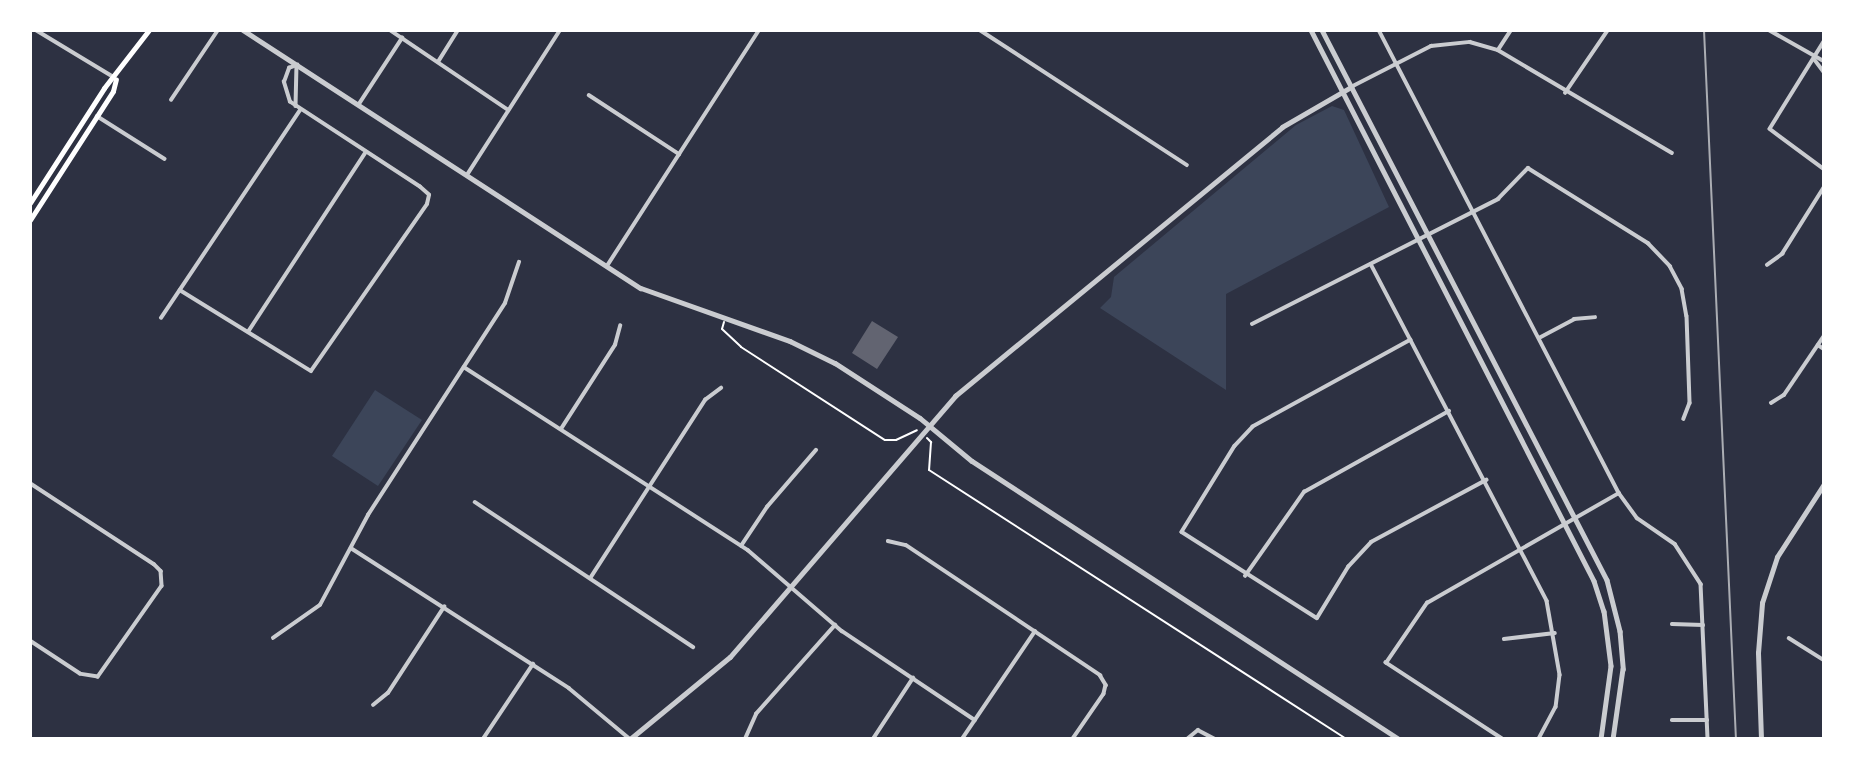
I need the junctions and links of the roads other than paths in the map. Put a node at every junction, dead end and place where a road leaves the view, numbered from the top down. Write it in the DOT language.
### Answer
graph roads {
  1 [pos="36,30"];
  2 [pos="149,30"];
  3 [pos="218,30"];
  4 [pos="243,30"];
  5 [pos="390,30"];
  6 [pos="458,30"];
  7 [pos="561,30"];
  8 [pos="759,30"];
  9 [pos="980,30"];
  10 [pos="1311,30"];
  11 [pos="1322,30"];
  12 [pos="1379,30"];
  13 [pos="1511,30"];
  14 [pos="1608,30"];
  15 [pos="1769,30"];
  16 [pos="402,38"];
  17 [pos="1824,42"];
  18 [pos="1498,50"];
  19 [pos="1814,58"];
  20 [pos="1824,61"];
  21 [pos="438,62"];
  22 [pos="1395,63"];
  23 [pos="297,65"];
  24 [pos="1824,72"];
  25 [pos="116,79"];
  26 [pos="1351,87"];
  27 [pos="1342,91"];
  28 [pos="1565,93"];
  29 [pos="589,95"];
  30 [pos="171,100"];
  31 [pos="296,106"];
  32 [pos="358,106"];
  33 [pos="507,109"];
  34 [pos="300,110"];
  35 [pos="97,116"];
  36 [pos="366,152"];
  37 [pos="1672,153"];
  38 [pos="679,154"];
  39 [pos="164,159"];
  40 [pos="1187,165"];
  41 [pos="1824,169"];
  42 [pos="467,176"];
  43 [pos="1824,187"];
  44 [pos="30,203"];
  45 [pos="1474,212"];
  46 [pos="30,220"];
  47 [pos="1426,236"];
  48 [pos="1419,239"];
  49 [pos="519,262"];
  50 [pos="1371,264"];
  51 [pos="1767,265"];
  52 [pos="607,266"];
  53 [pos="180,290"];
  54 [pos="1595,317"];
  55 [pos="161,318"];
  56 [pos="1252,324"];
  57 [pos="620,326"];
  58 [pos="248,332"];
  59 [pos="1824,336"];
  60 [pos="1539,338"];
  61 [pos="1411,340"];
  62 [pos="1818,345"];
  63 [pos="1824,349"];
  64 [pos="464,367"];
  65 [pos="721,388"];
  66 [pos="1771,403"];
  67 [pos="1449,411"];
  68 [pos="1684,419"];
  69 [pos="930,426"];
  70 [pos="561,429"];
  71 [pos="816,450"];
  72 [pos="1486,480"];
  73 [pos="30,483"];
  74 [pos="1824,484"];
  75 [pos="649,486"];
  76 [pos="1619,493"];
  77 [pos="475,502"];
  78 [pos="1578,519"];
  79 [pos="1567,525"];
  80 [pos="888,541"];
  81 [pos="741,546"];
  82 [pos="351,548"];
  83 [pos="1522,550"];
  84 [pos="1245,576"];
  85 [pos="591,577"];
  86 [pos="791,586"];
  87 [pos="444,607"];
  88 [pos="1672,624"];
  89 [pos="835,625"];
  90 [pos="1703,625"];
  91 [pos="1035,631"];
  92 [pos="1555,633"];
  93 [pos="273,638"];
  94 [pos="1789,638"];
  95 [pos="1504,639"];
  96 [pos="30,641"];
  97 [pos="692,647"];
  98 [pos="1824,660"];
  99 [pos="533,664"];
  100 [pos="913,678"];
  101 [pos="373,705"];
  102 [pos="975,720"];
  103 [pos="1672,720"];
  104 [pos="1707,720"];
  105 [pos="483,739"];
  106 [pos="630,739"];
  107 [pos="745,739"];
  108 [pos="873,739"];
  109 [pos="962,739"];
  110 [pos="1073,739"];
  111 [pos="1188,739"];
  112 [pos="1215,739"];
  113 [pos="1399,739"];
  114 [pos="1502,739"];
  115 [pos="1539,739"];
  116 [pos="1601,739"];
  117 [pos="1613,739"];
  118 [pos="1708,739"];
  119 [pos="1761,739"];
  1 -- 25 [label="street"];
  2 -- 25 [label="main road"];
  3 -- 30 [label="street"];
  4 -- 23 [label="street"];
  5 -- 16 [label="street"];
  6 -- 21 [label="street"];
  7 -- 33 [label="street"];
  8 -- 38 [label="street"];
  9 -- 40 [label="street"];
  10 -- 27 [label="street"];
  11 -- 26 [label="street"];
  12 -- 22 [label="street"];
  13 -- 18 [label="street"];
  14 -- 28 [label="street"];
  15 -- 19 [label="street"];
  16 -- 21 [label="street"];
  16 -- 32 [label="street"];
  17 -- 19 [label="street"];
  18 -- 22 [label="street"];
  18 -- 28 [label="street"];
  19 -- 20 [label="street"];
  19 -- 24 [label="street"];
  19 -- 41 [label="street"];
  21 -- 33 [label="street"];
  22 -- 26 [label="street"];
  22 -- 45 [label="street"];
  23 -- 31 [label="street"];
  23 -- 31 [label="street"];
  23 -- 32 [label="street"];
  25 -- 35 [label="main road"];
  25 -- 44 [label="main road"];
  26 -- 27 [label="street"];
  26 -- 47 [label="street"];
  27 -- 48 [label="street"];
  27 -- 69 [label="street"];
  28 -- 37 [label="street"];
  29 -- 38 [label="street"];
  31 -- 34 [label="street"];
  32 -- 42 [label="street"];
  33 -- 42 [label="street"];
  34 -- 36 [label="street"];
  34 -- 53 [label="street"];
  35 -- 39 [label="street"];
  35 -- 46 [label="main road"];
  36 -- 58 [label="street"];
  36 -- 58 [label="street"];
  38 -- 52 [label="street"];
  42 -- 52 [label="street"];
  43 -- 51 [label="street"];
  45 -- 47 [label="street"];
  45 -- 60 [label="street"];
  45 -- 68 [label="street"];
  47 -- 48 [label="street"];
  47 -- 78 [label="street"];
  48 -- 50 [label="street"];
  48 -- 79 [label="street"];
  49 -- 64 [label="street"];
  50 -- 56 [label="street"];
  50 -- 61 [label="street"];
  52 -- 69 [label="street"];
  53 -- 55 [label="street"];
  53 -- 58 [label="street"];
  54 -- 60 [label="street"];
  57 -- 70 [label="street"];
  59 -- 62 [label="street"];
  60 -- 76 [label="street"];
  61 -- 67 [label="street"];
  61 -- 84 [label="street"];
  62 -- 63 [label="street"];
  62 -- 66 [label="street"];
  64 -- 70 [label="street"];
  64 -- 82 [label="street"];
  65 -- 75 [label="street"];
  67 -- 72 [label="street"];
  67 -- 84 [label="street"];
  69 -- 86 [label="street"];
  69 -- 113 [label="street"];
  70 -- 75 [label="street"];
  71 -- 81 [label="street"];
  72 -- 83 [label="street"];
  72 -- 84 [label="street"];
  73 -- 96 [label="street"];
  74 -- 119 [label="street"];
  75 -- 81 [label="street"];
  75 -- 85 [label="street"];
  76 -- 78 [label="street"];
  76 -- 90 [label="street"];
  77 -- 85 [label="street"];
  78 -- 79 [label="street"];
  78 -- 117 [label="street"];
  79 -- 83 [label="street"];
  79 -- 116 [label="street"];
  80 -- 91 [label="street"];
  81 -- 86 [label="street"];
  82 -- 87 [label="street"];
  82 -- 93 [label="street"];
  83 -- 92 [label="street"];
  83 -- 114 [label="street"];
  85 -- 97 [label="street"];
  86 -- 89 [label="street"];
  86 -- 106 [label="street"];
  87 -- 99 [label="street"];
  87 -- 101 [label="street"];
  88 -- 90 [label="street"];
  89 -- 100 [label="street"];
  89 -- 107 [label="street"];
  90 -- 104 [label="street"];
  91 -- 102 [label="street"];
  91 -- 110 [label="street"];
  92 -- 95 [label="street"];
  92 -- 115 [label="street"];
  94 -- 98 [label="street"];
  99 -- 105 [label="street"];
  99 -- 106 [label="street"];
  100 -- 102 [label="street"];
  100 -- 108 [label="street"];
  102 -- 109 [label="street"];
  103 -- 104 [label="street"];
  104 -- 118 [label="street"];
  111 -- 112 [label="street"];
}
